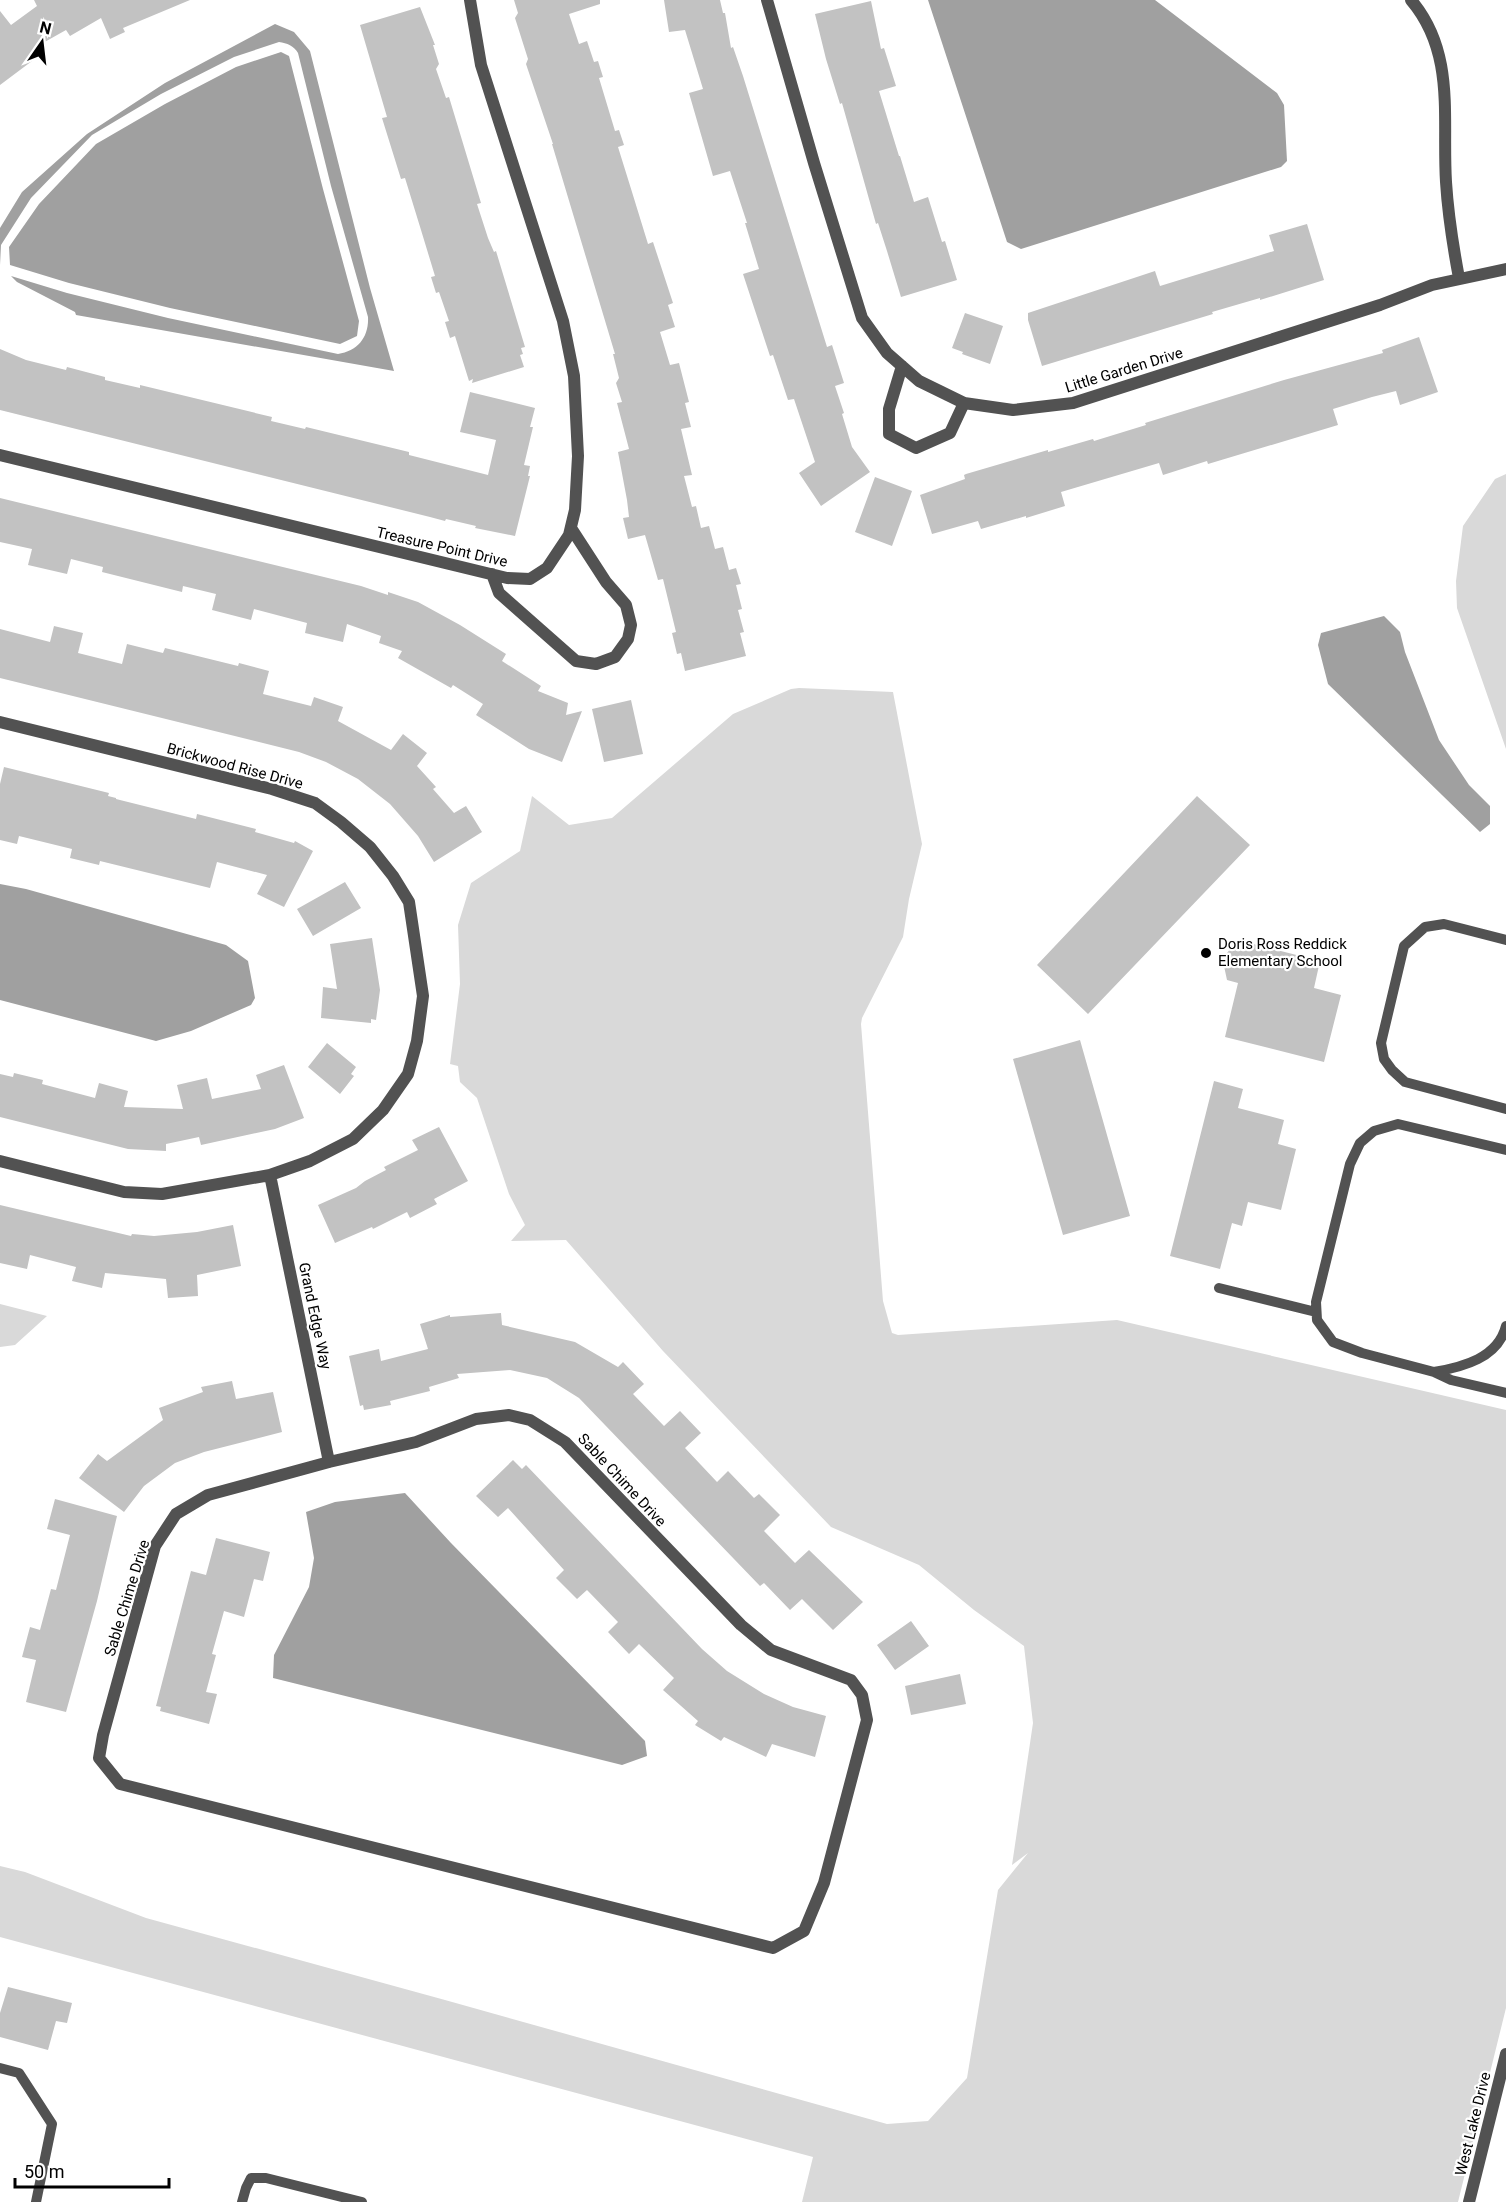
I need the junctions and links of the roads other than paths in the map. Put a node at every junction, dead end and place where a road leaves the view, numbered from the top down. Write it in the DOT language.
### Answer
graph roads {
  1 [pos="470,0"];
  2 [pos="767,0"];
  3 [pos="1411,0"];
  4 [pos="1506,270"];
  5 [pos="1459,278"];
  6 [pos="902,366"];
  7 [pos="964,403"];
  8 [pos="0,455"];
  9 [pos="570,528"];
  10 [pos="492,574"];
  11 [pos="0,722"];
  12 [pos="1506,940"];
  13 [pos="1506,1109"];
  14 [pos="1506,1150"];
  15 [pos="0,1161"];
  16 [pos="270,1175"];
  17 [pos="1219,1288"];
  18 [pos="1316,1312"];
  19 [pos="1506,1332"];
  20 [pos="1434,1372"];
  21 [pos="1506,1393"];
  22 [pos="329,1462"];
  23 [pos="1506,2054"];
  24 [pos="0,2068"];
  25 [pos="36,2202"];
  26 [pos="242,2202"];
  27 [pos="362,2202"];
  28 [pos="1469,2202"];
  1 -- 9 [label="street, Treasure Point Drive"];
  2 -- 6 [label="street, Little Garden Drive"];
  3 -- 5 [label="street"];
  4 -- 5 [label="street, Little Garden Drive"];
  5 -- 7 [label="street, Little Garden Drive"];
  6 -- 7 [label="street, Little Garden Drive"];
  6 -- 7 [label="street"];
  8 -- 10 [label="street, Treasure Point Drive"];
  9 -- 10 [label="street, Treasure Point Drive"];
  9 -- 10 [label="street"];
  11 -- 16 [label="street, Brickwood Rise Drive"];
  12 -- 13 [label="lane"];
  14 -- 18 [label="lane"];
  15 -- 16 [label="street, Brickwood Rise Drive"];
  16 -- 22 [label="street, Grand Edge Way"];
  17 -- 18 [label="lane"];
  18 -- 20 [label="lane"];
  19 -- 20 [label="lane"];
  20 -- 21 [label="lane"];
  22 -- 22 [label="street, Sable Chime Drive"];
  23 -- 28 [label="street, West Lake Drive"];
  24 -- 25 [label="lane"];
  26 -- 27 [label="lane"];
}
